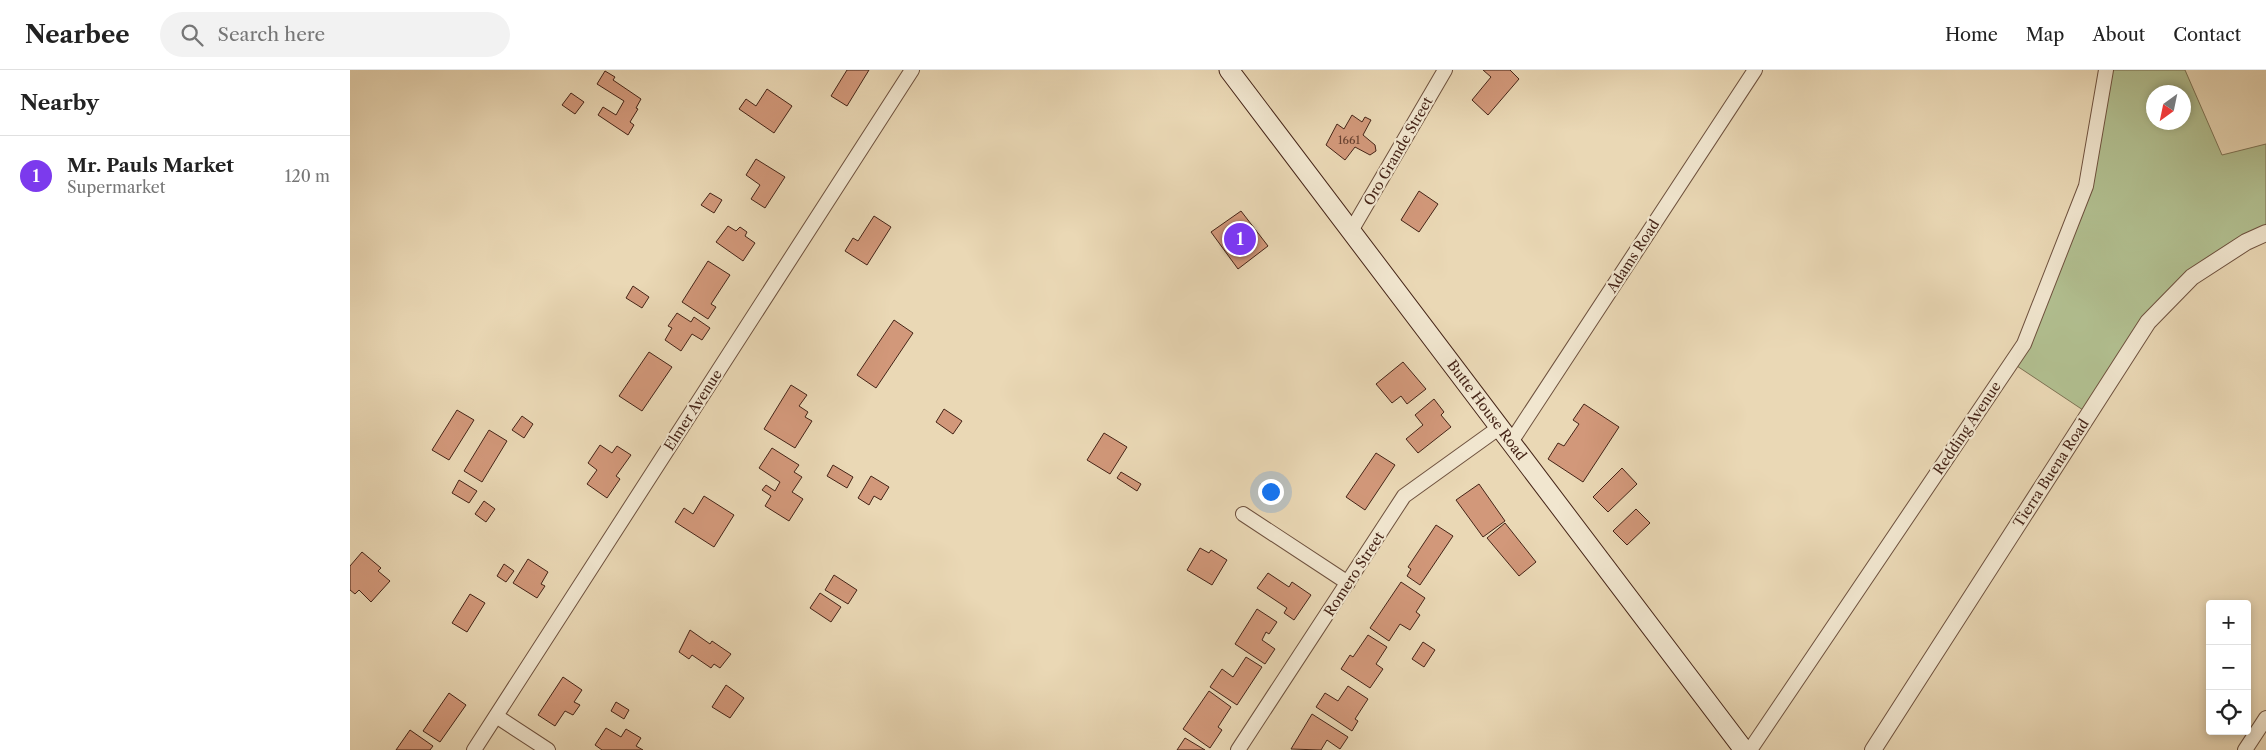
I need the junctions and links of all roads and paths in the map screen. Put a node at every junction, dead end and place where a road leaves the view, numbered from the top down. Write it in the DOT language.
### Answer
graph roads {
  1 [pos="912,70"];
  2 [pos="1229,70"];
  3 [pos="1445,70"];
  4 [pos="1754,70"];
  5 [pos="2106,70"];
  6 [pos="1351,231"];
  7 [pos="2266,233"];
  8 [pos="1500,427"];
  9 [pos="1511,442"];
  10 [pos="1243,514"];
  11 [pos="1348,582"];
  12 [pos="496,716"];
  13 [pos="2266,718"];
  14 [pos="474,750"];
  15 [pos="548,750"];
  16 [pos="1238,750"];
  17 [pos="1744,750"];
  18 [pos="1750,750"];
  19 [pos="1873,750"];
  20 [pos="2245,750"];
  1 -- 12 [label="street, Elmer Avenue"];
  2 -- 6 [label="main road, Butte House Road"];
  3 -- 6 [label="street, Oro Grande Street"];
  4 -- 9 [label="street, Adams Road"];
  5 -- 18 [label="street, Redding Avenue"];
  6 -- 8 [label="main road, Butte House Road"];
  7 -- 19 [label="street, Tierra Buena Road"];
  8 -- 9 [label="main road, Butte House Road"];
  8 -- 11 [label="street, Romero Street"];
  9 -- 17 [label="main road, Butte House Road"];
  10 -- 11 [label="street"];
  11 -- 16 [label="street, Romero Street"];
  12 -- 14 [label="street, Elmer Avenue"];
  12 -- 15 [label="street"];
  13 -- 20 [label="street"];
}
